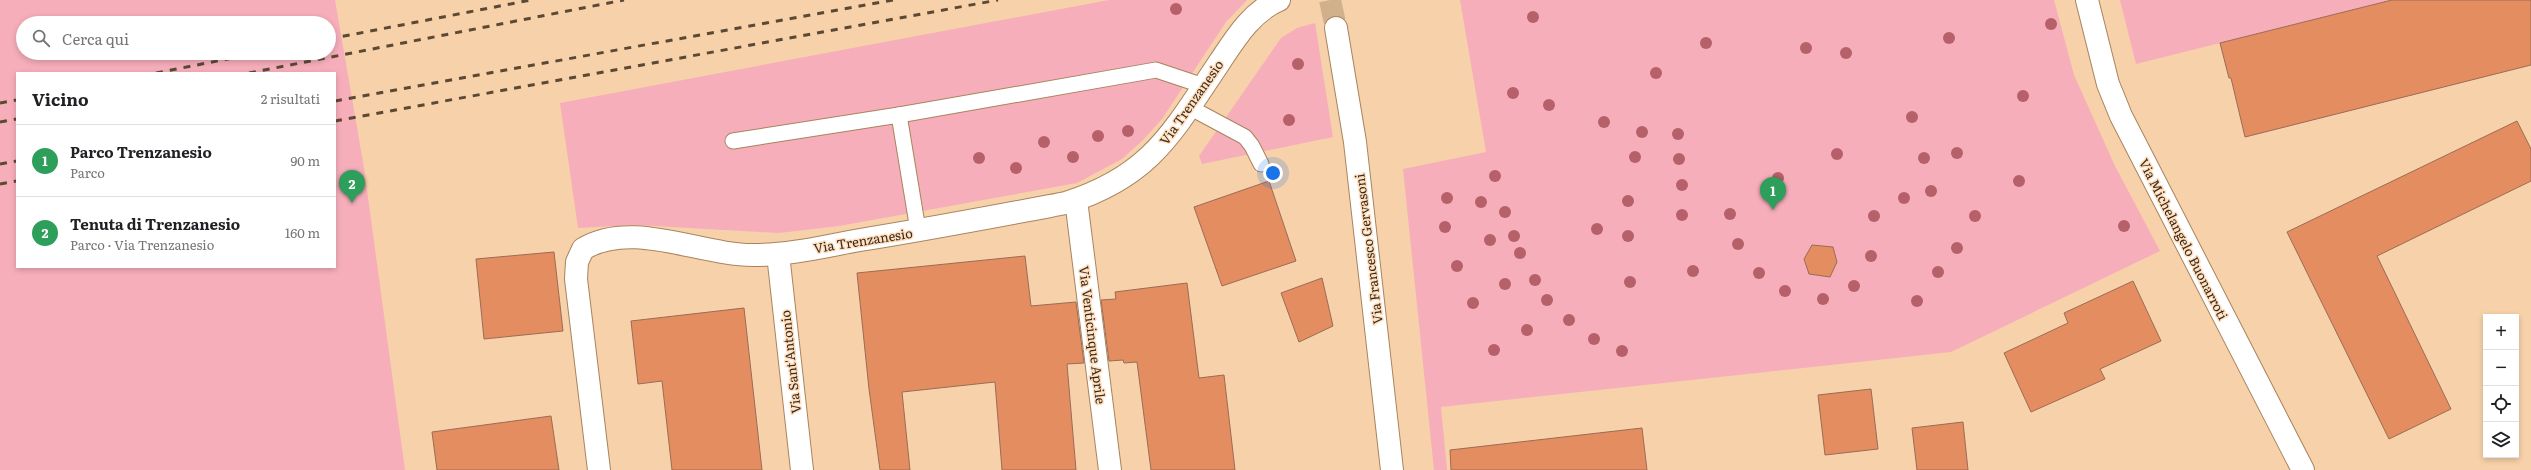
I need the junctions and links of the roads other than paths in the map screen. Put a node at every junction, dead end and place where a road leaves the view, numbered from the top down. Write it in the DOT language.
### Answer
graph roads {
  1 [pos="1279,0"];
  2 [pos="2087,0"];
  3 [pos="1336,28"];
  4 [pos="1204,86"];
  5 [pos="1189,107"];
  6 [pos="899,116"];
  7 [pos="733,141"];
  8 [pos="1261,164"];
  9 [pos="1076,200"];
  10 [pos="918,230"];
  11 [pos="778,254"];
  12 [pos="599,470"];
  13 [pos="802,470"];
  14 [pos="1110,470"];
  15 [pos="1392,470"];
  16 [pos="2303,470"];
  1 -- 4 [label="street, Via Trenzanesio"];
  2 -- 16 [label="street, Via Michelangelo Buonarroti"];
  3 -- 15 [label="street, Via Francesco Gervasoni"];
  4 -- 5 [label="street, Via Trenzanesio"];
  4 -- 6 [label="lane"];
  5 -- 8 [label="lane"];
  5 -- 9 [label="street, Via Trenzanesio"];
  6 -- 7 [label="lane"];
  6 -- 10 [label="lane"];
  9 -- 10 [label="street, Via Trenzanesio"];
  9 -- 14 [label="street, Via Venticinque Aprile"];
  10 -- 11 [label="street, Via Trenzanesio"];
  11 -- 12 [label="street, Via Trenzanesio"];
  11 -- 13 [label="street, Via Sant'Antonio"];
}
